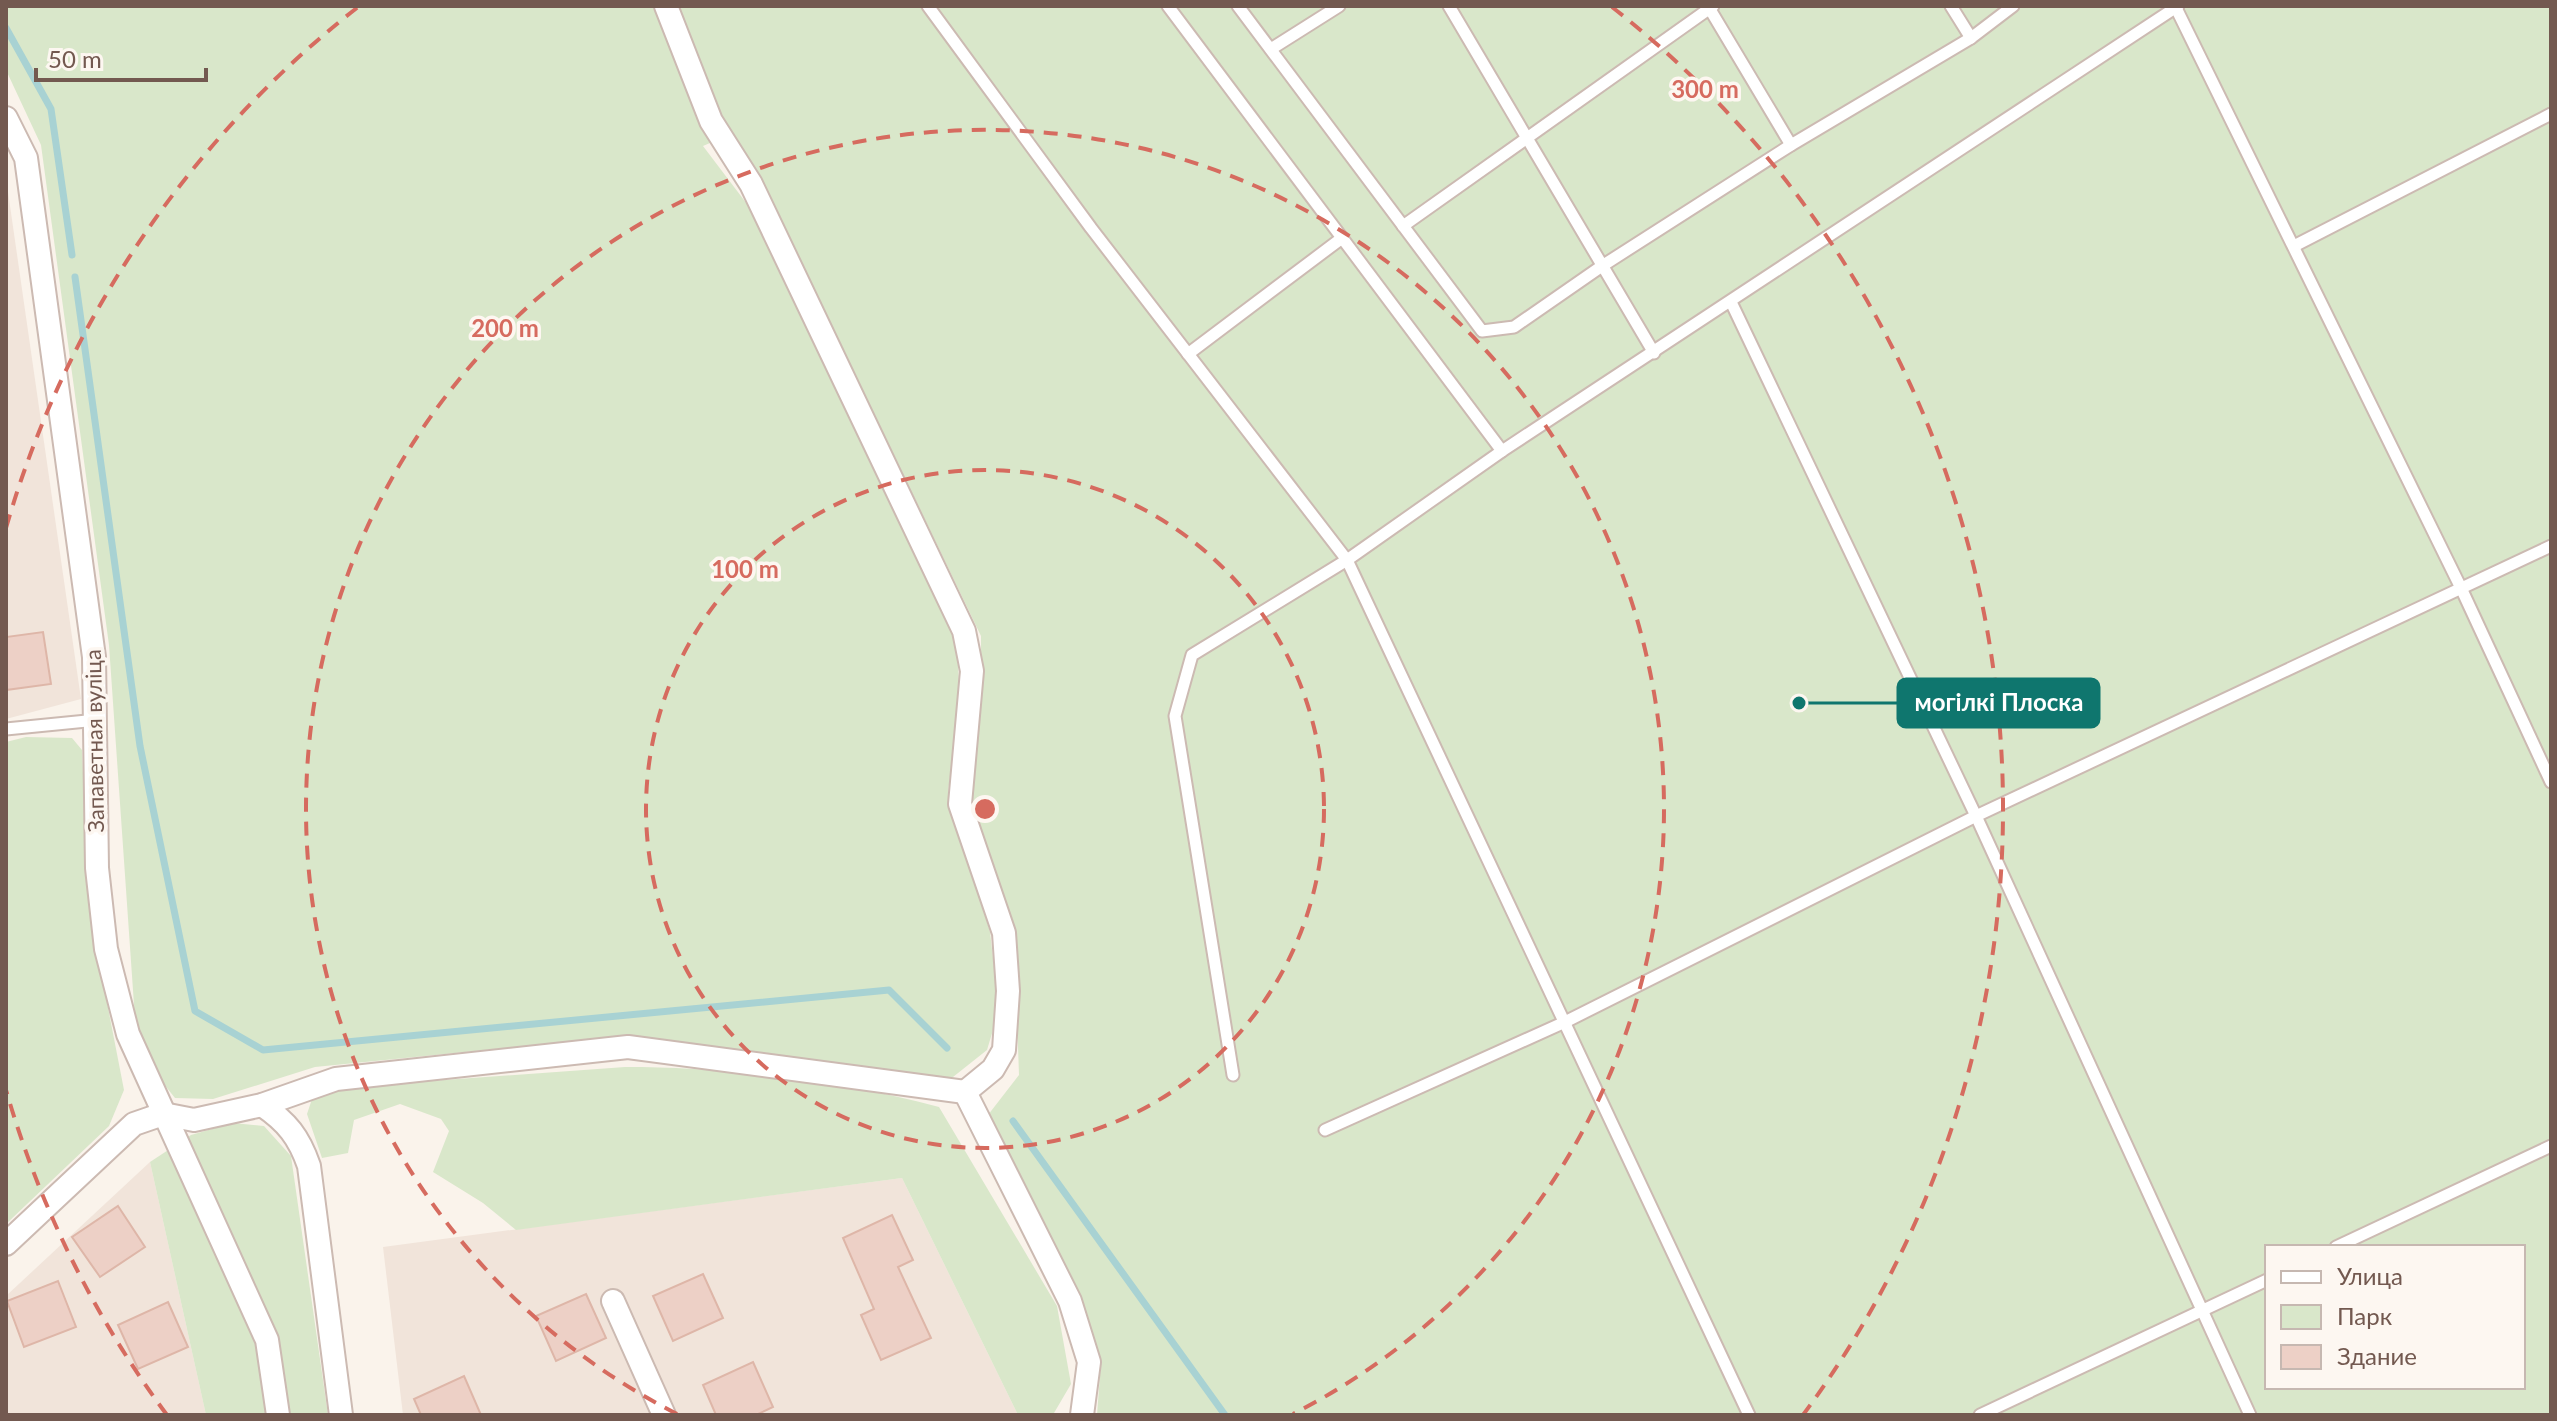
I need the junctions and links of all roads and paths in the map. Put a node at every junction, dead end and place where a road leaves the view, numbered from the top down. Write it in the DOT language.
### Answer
graph roads {
  1 [pos="666,6"];
  2 [pos="928,6"];
  3 [pos="1168,6"];
  4 [pos="1238,6"];
  5 [pos="1339,6"];
  6 [pos="1449,6"];
  7 [pos="1951,6"];
  8 [pos="2013,6"];
  9 [pos="1710,7"];
  10 [pos="2177,7"];
  11 [pos="1971,38"];
  12 [pos="1271,49"];
  13 [pos="2551,114"];
  14 [pos="6,118"];
  15 [pos="1527,135"];
  16 [pos="1791,145"];
  17 [pos="1403,226"];
  18 [pos="1342,238"];
  19 [pos="2294,246"];
  20 [pos="1602,266"];
  21 [pos="1731,302"];
  22 [pos="1654,353"];
  23 [pos="1188,354"];
  24 [pos="1502,451"];
  25 [pos="2551,546"];
  26 [pos="1347,560"];
  27 [pos="2461,588"];
  28 [pos="97,720"];
  29 [pos="6,729"];
  30 [pos="2551,782"];
  31 [pos="1976,816"];
  32 [pos="1565,1022"];
  33 [pos="1233,1075"];
  34 [pos="965,1092"];
  35 [pos="262,1105"];
  36 [pos="163,1114"];
  37 [pos="1325,1130"];
  38 [pos="2551,1146"];
  39 [pos="6,1244"];
  40 [pos="2340,1245"];
  41 [pos="2265,1281"];
  42 [pos="613,1301"];
  43 [pos="2202,1310"];
  44 [pos="273,1393"];
  45 [pos="260,1415"];
  46 [pos="278,1415"];
  47 [pos="341,1415"];
  48 [pos="664,1415"];
  49 [pos="1082,1415"];
  50 [pos="1749,1415"];
  51 [pos="1980,1415"];
  52 [pos="2250,1415"];
  1 -- 34 [label="street"];
  2 -- 23 [label="lane"];
  3 -- 18 [label="lane"];
  4 -- 12 [label="lane"];
  5 -- 12 [label="lane"];
  6 -- 15 [label="lane"];
  7 -- 11 [label="lane"];
  8 -- 11 [label="lane"];
  9 -- 15 [label="lane"];
  9 -- 16 [label="lane"];
  10 -- 19 [label="lane"];
  10 -- 21 [label="lane"];
  11 -- 16 [label="lane"];
  12 -- 17 [label="lane"];
  13 -- 19 [label="lane"];
  14 -- 28 [label="street, Запаветная вуліца"];
  15 -- 17 [label="lane"];
  15 -- 20 [label="lane"];
  16 -- 20 [label="lane"];
  17 -- 20 [label="lane"];
  18 -- 23 [label="lane"];
  18 -- 24 [label="lane"];
  19 -- 27 [label="lane"];
  20 -- 22 [label="lane"];
  21 -- 22 [label="lane"];
  21 -- 31 [label="lane"];
  22 -- 24 [label="lane"];
  23 -- 26 [label="lane"];
  24 -- 26 [label="lane"];
  25 -- 27 [label="lane"];
  26 -- 32 [label="lane"];
  26 -- 33 [label="lane"];
  27 -- 30 [label="lane"];
  27 -- 31 [label="lane"];
  28 -- 29 [label="lane"];
  28 -- 36 [label="street, Запаветная вуліца"];
  31 -- 32 [label="lane"];
  31 -- 43 [label="lane"];
  32 -- 37 [label="lane"];
  32 -- 50 [label="lane"];
  34 -- 35 [label="street"];
  34 -- 49 [label="street"];
  35 -- 36 [label="street"];
  35 -- 47 [label="street"];
  36 -- 39 [label="street"];
  36 -- 44 [label="street, Запаветная вуліца"];
  38 -- 40 [label="lane"];
  41 -- 43 [label="lane"];
  42 -- 48 [label="street"];
  43 -- 51 [label="lane"];
  43 -- 52 [label="lane"];
  44 -- 45 [label="street"];
  44 -- 46 [label="street, Запаветная вуліца"];
}
